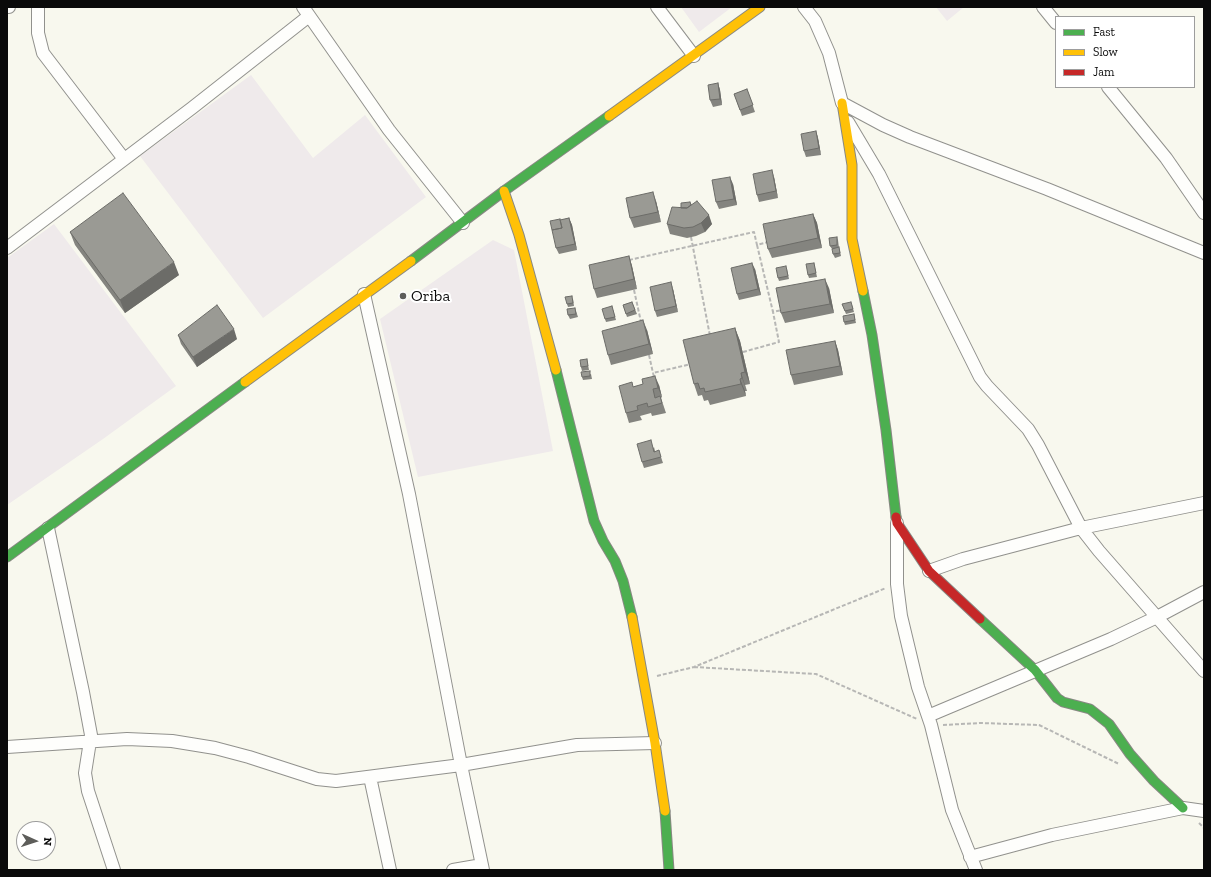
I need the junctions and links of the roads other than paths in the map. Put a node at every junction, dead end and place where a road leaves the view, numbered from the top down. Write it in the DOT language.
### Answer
graph roads {
  1 [pos="38,7"];
  2 [pos="657,7"];
  3 [pos="760,7"];
  4 [pos="804,7"];
  5 [pos="1042,7"];
  6 [pos="306,12"];
  7 [pos="1055,22"];
  8 [pos="694,56"];
  9 [pos="1109,88"];
  10 [pos="842,103"];
  11 [pos="844,116"];
  12 [pos="124,159"];
  13 [pos="504,191"];
  14 [pos="1204,213"];
  15 [pos="463,223"];
  16 [pos="7,248"];
  17 [pos="1204,252"];
  18 [pos="364,294"];
  19 [pos="1204,503"];
  20 [pos="896,523"];
  21 [pos="48,528"];
  22 [pos="1081,528"];
  23 [pos="7,557"];
  24 [pos="929,571"];
  25 [pos="1204,592"];
  26 [pos="1157,617"];
  27 [pos="1035,670"];
  28 [pos="1204,670"];
  29 [pos="928,716"];
  30 [pos="91,741"];
  31 [pos="655,743"];
  32 [pos="7,747"];
  33 [pos="461,765"];
  34 [pos="370,777"];
  35 [pos="1183,808"];
  36 [pos="1204,811"];
  37 [pos="970,857"];
  38 [pos="483,867"];
  39 [pos="114,870"];
  40 [pos="390,870"];
  41 [pos="453,870"];
  42 [pos="669,870"];
  43 [pos="976,870"];
  1 -- 12 [label="street"];
  2 -- 8 [label="street"];
  3 -- 8 [label="main road"];
  4 -- 10 [label="street"];
  5 -- 7 [label="street"];
  6 -- 12 [label="street"];
  6 -- 15 [label="street"];
  8 -- 13 [label="main road"];
  9 -- 14 [label="street"];
  10 -- 11 [label="main road"];
  10 -- 17 [label="street"];
  11 -- 20 [label="main road"];
  11 -- 22 [label="street"];
  12 -- 16 [label="street"];
  13 -- 15 [label="main road"];
  13 -- 31 [label="main road"];
  15 -- 18 [label="main road"];
  18 -- 21 [label="main road"];
  18 -- 33 [label="street"];
  19 -- 22 [label="street"];
  20 -- 24 [label="main road"];
  20 -- 29 [label="street"];
  21 -- 23 [label="main road"];
  21 -- 30 [label="street"];
  22 -- 24 [label="street"];
  22 -- 26 [label="street"];
  24 -- 27 [label="main road"];
  25 -- 26 [label="street"];
  26 -- 27 [label="street"];
  26 -- 28 [label="street"];
  27 -- 29 [label="street"];
  27 -- 35 [label="main road"];
  29 -- 37 [label="street"];
  30 -- 32 [label="street"];
  30 -- 34 [label="street"];
  30 -- 39 [label="street"];
  31 -- 33 [label="street"];
  31 -- 42 [label="main road"];
  33 -- 34 [label="street"];
  33 -- 38 [label="street"];
  34 -- 40 [label="street"];
  35 -- 36 [label="street"];
  35 -- 37 [label="street"];
  37 -- 43 [label="street"];
  38 -- 41 [label="street"];
}
